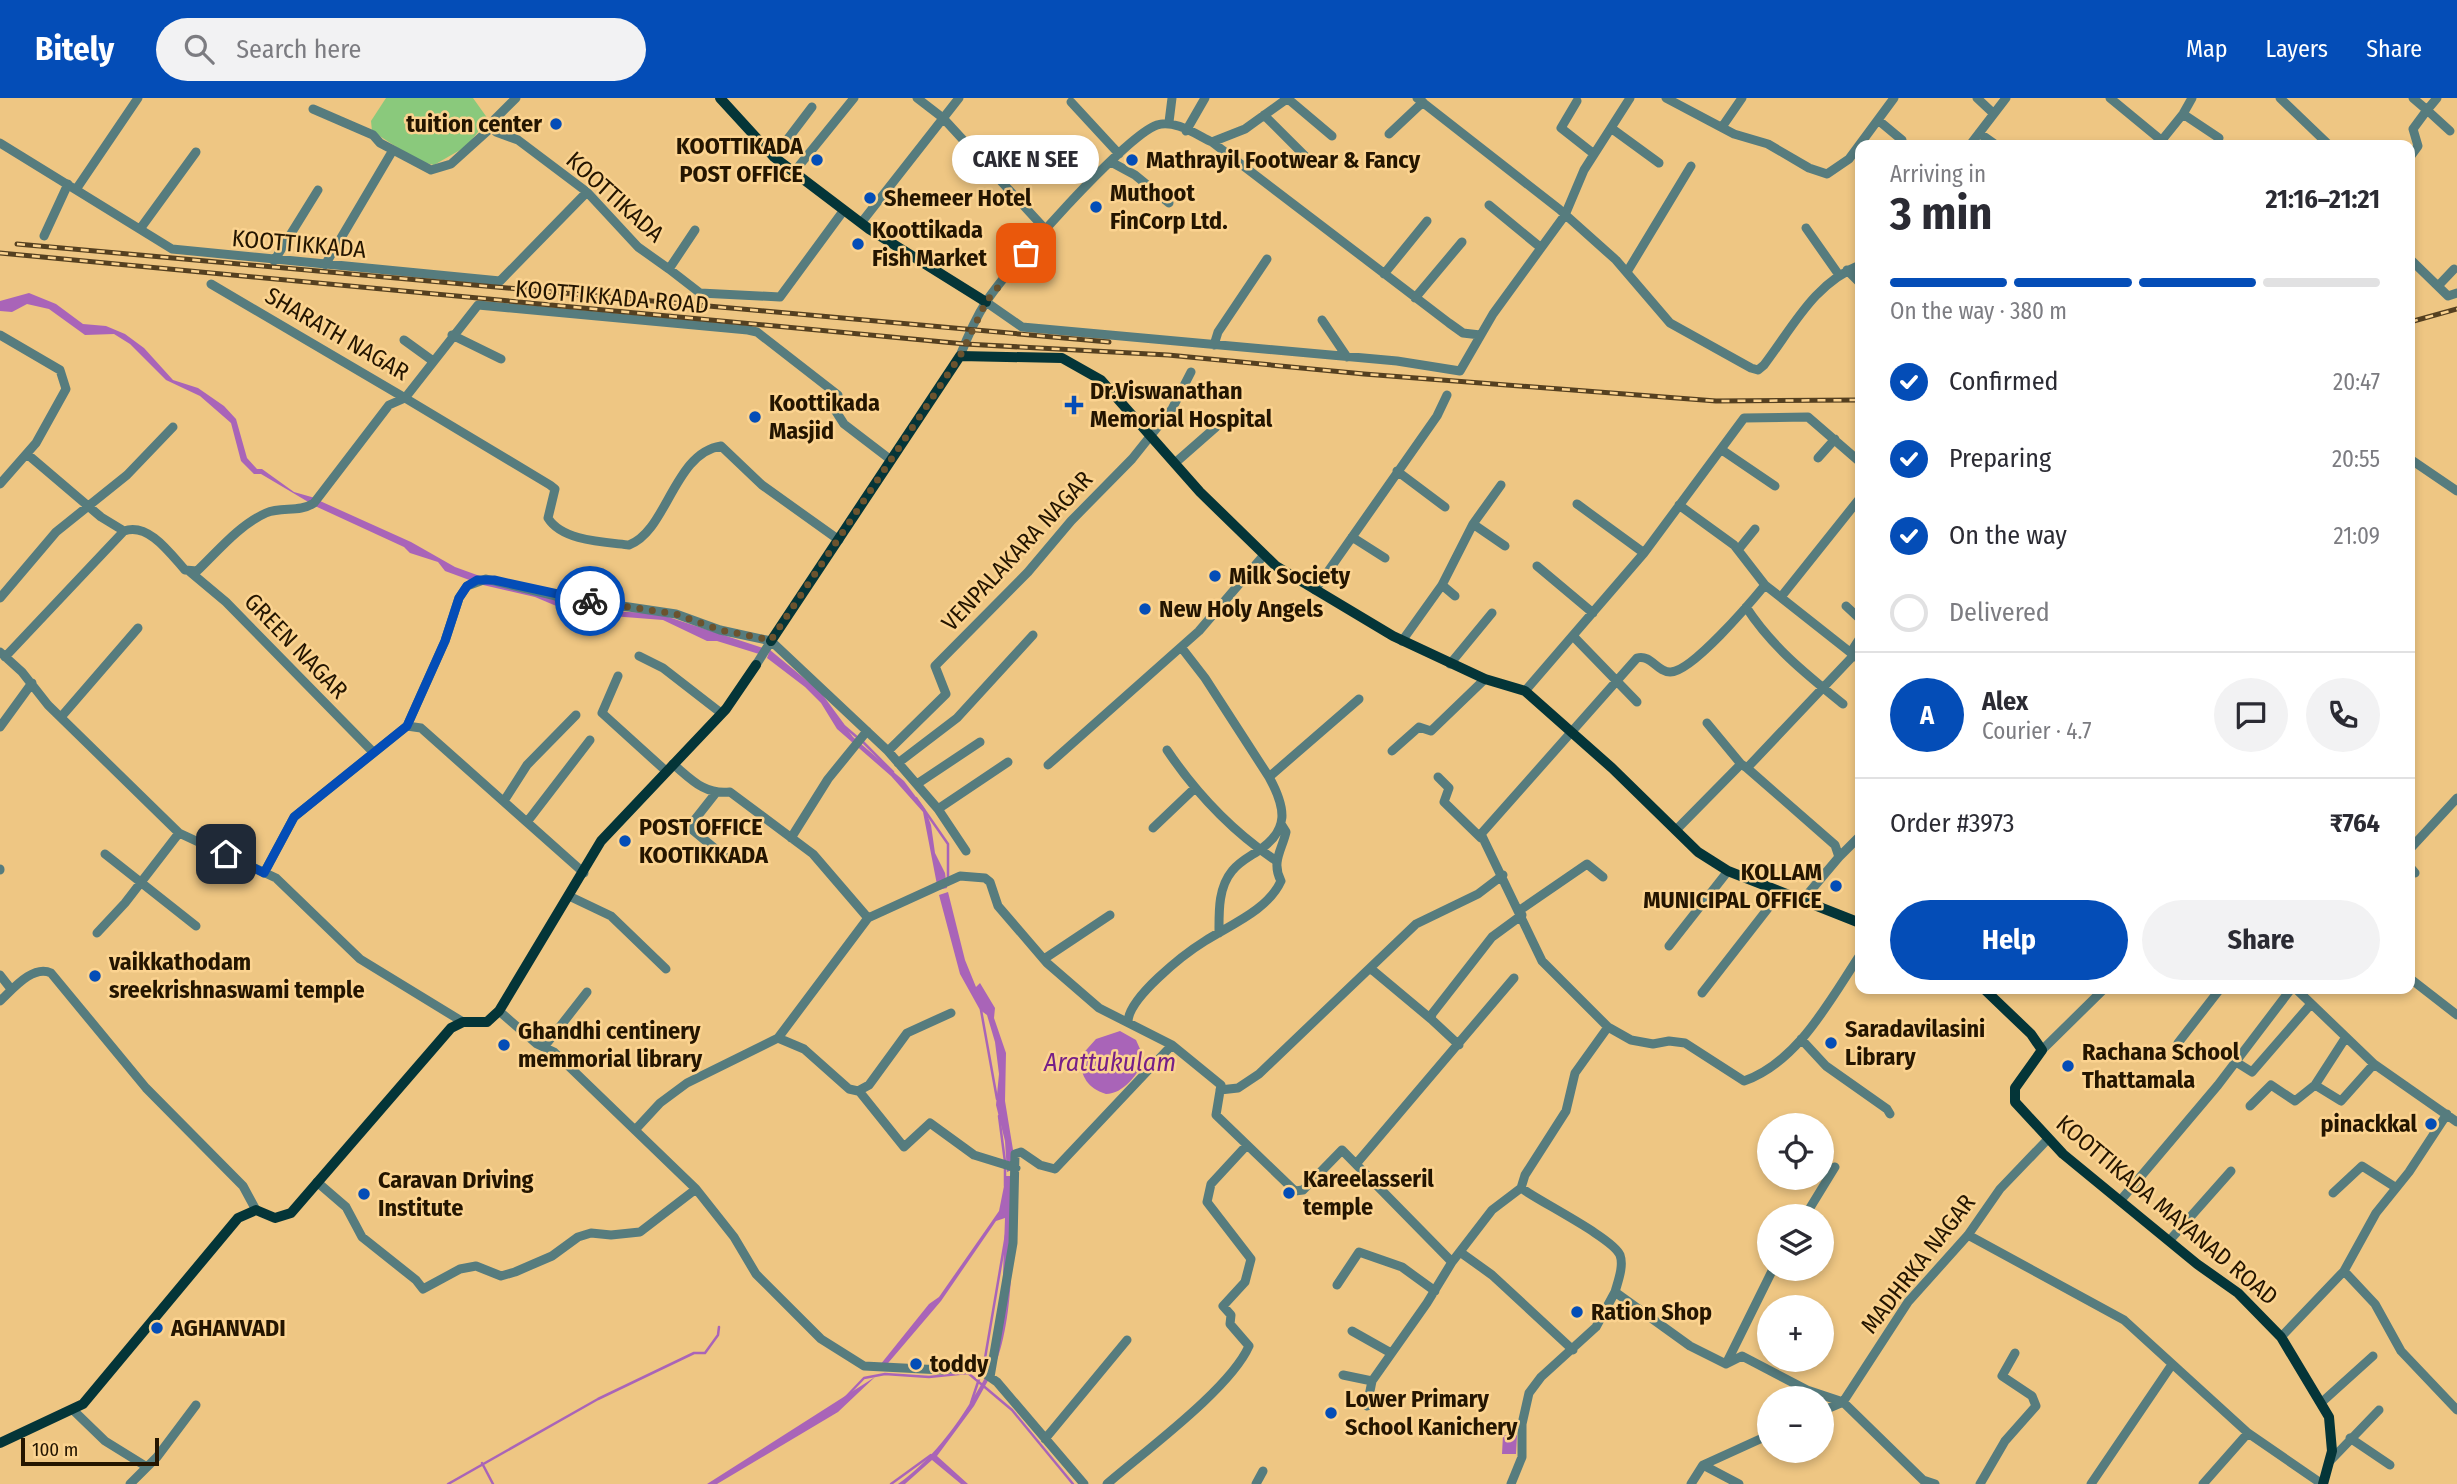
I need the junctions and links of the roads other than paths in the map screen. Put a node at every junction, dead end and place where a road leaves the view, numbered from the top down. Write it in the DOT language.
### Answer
graph roads {
  1 [pos="138,98"];
  2 [pos="516,98"];
  3 [pos="720,98"];
  4 [pos="854,98"];
  5 [pos="917,98"];
  6 [pos="959,98"];
  7 [pos="1172,98"];
  8 [pos="1205,98"];
  9 [pos="1287,98"];
  10 [pos="1630,98"];
  11 [pos="1666,98"];
  12 [pos="1742,98"];
  13 [pos="1894,98"];
  14 [pos="1977,98"];
  15 [pos="2007,98"];
  16 [pos="2110,98"];
  17 [pos="2192,98"];
  18 [pos="2280,98"];
  19 [pos="2413,98"];
  20 [pos="2437,98"];
  21 [pos="1425,101"];
  22 [pos="1577,101"];
  23 [pos="1071,102"];
  24 [pos="812,107"];
  25 [pos="313,109"];
  26 [pos="2427,110"];
  27 [pos="1993,113"];
  28 [pos="2183,114"];
  29 [pos="1264,115"];
  30 [pos="943,118"];
  31 [pos="1878,120"];
  32 [pos="1169,122"];
  33 [pos="492,127"];
  34 [pos="1722,127"];
  35 [pos="1611,128"];
  36 [pos="1186,131"];
  37 [pos="2450,131"];
  38 [pos="1979,133"];
  39 [pos="1389,134"];
  40 [pos="1332,136"];
  41 [pos="2218,138"];
  42 [pos="1863,140"];
  43 [pos="1902,140"];
  44 [pos="1974,140"];
  45 [pos="1989,140"];
  46 [pos="2157,140"];
  47 [pos="2165,140"];
  48 [pos="2324,140"];
  49 [pos="1212,142"];
  50 [pos="0,143"];
  51 [pos="393,150"];
  52 [pos="2415,150"];
  53 [pos="1855,151"];
  54 [pos="196,152"];
  55 [pos="1594,153"];
  56 [pos="1119,154"];
  57 [pos="774,157"];
  58 [pos="1308,159"];
  59 [pos="1111,162"];
  60 [pos="1659,163"];
  61 [pos="1691,166"];
  62 [pos="794,172"];
  63 [pos="73,186"];
  64 [pos="318,190"];
  65 [pos="587,192"];
  66 [pos="1169,203"];
  67 [pos="1489,205"];
  68 [pos="844,210"];
  69 [pos="1565,215"];
  70 [pos="1427,221"];
  71 [pos="861,223"];
  72 [pos="1806,228"];
  73 [pos="140,229"];
  74 [pos="695,230"];
  75 [pos="1046,230"];
  76 [pos="44,236"];
  77 [pos="1462,242"];
  78 [pos="1540,247"];
  79 [pos="1267,259"];
  80 [pos="274,261"];
  81 [pos="2415,263"];
  82 [pos="325,265"];
  83 [pos="1855,267"];
  84 [pos="2454,269"];
  85 [pos="669,270"];
  86 [pos="1627,272"];
  87 [pos="1843,273"];
  88 [pos="1384,274"];
  89 [pos="1855,280"];
  90 [pos="211,284"];
  91 [pos="2438,286"];
  92 [pos="2457,293"];
  93 [pos="1415,298"];
  94 [pos="986,302"];
  95 [pos="467,314"];
  96 [pos="1322,320"];
  97 [pos="0,335"];
  98 [pos="452,335"];
  99 [pos="1480,335"];
  100 [pos="404,340"];
  101 [pos="1214,345"];
  102 [pos="960,356"];
  103 [pos="1347,357"];
  104 [pos="501,359"];
  105 [pos="433,361"];
  106 [pos="1191,372"];
  107 [pos="1447,394"];
  108 [pos="405,398"];
  109 [pos="173,427"];
  110 [pos="1216,427"];
  111 [pos="1150,435"];
  112 [pos="1835,439"];
  113 [pos="1722,450"];
  114 [pos="27,454"];
  115 [pos="1855,457"];
  116 [pos="1818,458"];
  117 [pos="891,460"];
  118 [pos="2415,462"];
  119 [pos="1175,463"];
  120 [pos="1397,471"];
  121 [pos="0,484"];
  122 [pos="1502,485"];
  123 [pos="1774,486"];
  124 [pos="2457,491"];
  125 [pos="1577,504"];
  126 [pos="1855,504"];
  127 [pos="88,505"];
  128 [pos="1679,505"];
  129 [pos="1445,507"];
  130 [pos="1473,524"];
  131 [pos="1755,529"];
  132 [pos="124,531"];
  133 [pos="1352,537"];
  134 [pos="839,540"];
  135 [pos="1505,546"];
  136 [pos="1738,550"];
  137 [pos="1644,552"];
  138 [pos="1264,555"];
  139 [pos="1384,558"];
  140 [pos="1537,566"];
  141 [pos="188,571"];
  142 [pos="1442,585"];
  143 [pos="1765,585"];
  144 [pos="1315,590"];
  145 [pos="1455,596"];
  146 [pos="1780,597"];
  147 [pos="0,598"];
  148 [pos="1846,606"];
  149 [pos="1746,607"];
  150 [pos="1492,613"];
  151 [pos="1593,613"];
  152 [pos="1855,615"];
  153 [pos="138,628"];
  154 [pos="1033,635"];
  155 [pos="1574,637"];
  156 [pos="771,640"];
  157 [pos="1402,641"];
  158 [pos="1181,647"];
  159 [pos="2,654"];
  160 [pos="639,656"];
  161 [pos="1855,656"];
  162 [pos="1450,664"];
  163 [pos="756,665"];
  164 [pos="618,676"];
  165 [pos="1485,679"];
  166 [pos="1616,680"];
  167 [pos="32,684"];
  168 [pos="1824,688"];
  169 [pos="1525,691"];
  170 [pos="1359,699"];
  171 [pos="1637,702"];
  172 [pos="1843,704"];
  173 [pos="721,713"];
  174 [pos="576,715"];
  175 [pos="61,717"];
  176 [pos="1707,723"];
  177 [pos="407,726"];
  178 [pos="0,727"];
  179 [pos="1573,732"];
  180 [pos="865,733"];
  181 [pos="590,740"];
  182 [pos="980,742"];
  183 [pos="1167,750"];
  184 [pos="888,751"];
  185 [pos="1392,751"];
  186 [pos="373,752"];
  187 [pos="1009,762"];
  188 [pos="898,763"];
  189 [pos="1048,765"];
  190 [pos="1744,766"];
  191 [pos="669,767"];
  192 [pos="1269,777"];
  193 [pos="1438,777"];
  194 [pos="917,784"];
  195 [pos="1195,788"];
  196 [pos="715,794"];
  197 [pos="2457,799"];
  198 [pos="504,801"];
  199 [pos="938,810"];
  200 [pos="527,822"];
  201 [pos="1281,824"];
  202 [pos="1153,828"];
  203 [pos="1676,830"];
  204 [pos="179,833"];
  205 [pos="791,838"];
  206 [pos="1481,838"];
  207 [pos="1855,841"];
  208 [pos="2415,844"];
  209 [pos="1260,850"];
  210 [pos="965,851"];
  211 [pos="104,854"];
  212 [pos="1839,857"];
  213 [pos="1276,860"];
  214 [pos="730,861"];
  215 [pos="1728,871"];
  216 [pos="264,873"];
  217 [pos="584,873"];
  218 [pos="1503,876"];
  219 [pos="1602,877"];
  220 [pos="141,882"];
  221 [pos="1780,893"];
  222 [pos="569,896"];
  223 [pos="1801,902"];
  224 [pos="1520,913"];
  225 [pos="1110,915"];
  226 [pos="868,918"];
  227 [pos="1855,921"];
  228 [pos="196,926"];
  229 [pos="97,933"];
  230 [pos="1219,933"];
  231 [pos="1669,946"];
  232 [pos="1044,959"];
  233 [pos="1855,962"];
  234 [pos="1370,968"];
  235 [pos="666,970"];
  236 [pos="0,975"];
  237 [pos="1514,978"];
  238 [pos="2415,982"];
  239 [pos="11,989"];
  240 [pos="587,992"];
  241 [pos="1702,993"];
  242 [pos="1989,994"];
  243 [pos="2099,994"];
  244 [pos="2216,994"];
  245 [pos="2290,994"];
  246 [pos="2300,994"];
  247 [pos="0,1001"];
  248 [pos="2311,1004"];
  249 [pos="499,1012"];
  250 [pos="951,1013"];
  251 [pos="2457,1015"];
  252 [pos="1431,1019"];
  253 [pos="463,1022"];
  254 [pos="1128,1023"];
  255 [pos="1608,1027"];
  256 [pos="2346,1037"];
  257 [pos="778,1038"];
  258 [pos="1801,1039"];
  259 [pos="2178,1043"];
  260 [pos="1172,1045"];
  261 [pos="1459,1045"];
  262 [pos="544,1047"];
  263 [pos="2042,1050"];
  264 [pos="2236,1062"];
  265 [pos="2374,1064"];
  266 [pos="2315,1085"];
  267 [pos="1220,1090"];
  268 [pos="859,1091"];
  269 [pos="2250,1106"];
  270 [pos="1889,1114"];
  271 [pos="2447,1114"];
  272 [pos="2457,1122"];
  273 [pos="635,1130"];
  274 [pos="2048,1139"];
  275 [pos="1247,1145"];
  276 [pos="1356,1164"];
  277 [pos="1835,1167"];
  278 [pos="1016,1168"];
  279 [pos="2231,1171"];
  280 [pos="317,1182"];
  281 [pos="2395,1187"];
  282 [pos="1521,1188"];
  283 [pos="696,1189"];
  284 [pos="2333,1194"];
  285 [pos="2120,1201"];
  286 [pos="1812,1204"];
  287 [pos="256,1210"];
  288 [pos="1968,1235"];
  289 [pos="2169,1241"];
  290 [pos="1460,1252"];
  291 [pos="1452,1262"];
  292 [pos="2344,1271"];
  293 [pos="1767,1281"];
  294 [pos="1337,1284"];
  295 [pos="1434,1291"];
  296 [pos="1614,1294"];
  297 [pos="1352,1331"];
  298 [pos="2281,1337"];
  299 [pos="1127,1340"];
  300 [pos="1573,1350"];
  301 [pos="1391,1353"];
  302 [pos="2015,1353"];
  303 [pos="2373,1356"];
  304 [pos="1726,1364"];
  305 [pos="2171,1366"];
  306 [pos="987,1375"];
  307 [pos="1343,1375"];
  308 [pos="1372,1381"];
  309 [pos="1843,1402"];
  310 [pos="2322,1402"];
  311 [pos="195,1405"];
  312 [pos="1367,1406"];
  313 [pos="1834,1406"];
  314 [pos="73,1410"];
  315 [pos="2379,1410"];
  316 [pos="2457,1410"];
  317 [pos="2248,1433"];
  318 [pos="2350,1438"];
  319 [pos="1045,1439"];
  320 [pos="1757,1440"];
  321 [pos="0,1443"];
  322 [pos="2329,1462"];
  323 [pos="1703,1465"];
  324 [pos="2390,1465"];
  325 [pos="146,1467"];
  326 [pos="1263,1471"];
  327 [pos="1922,1482"];
  328 [pos="130,1484"];
  329 [pos="1084,1484"];
  330 [pos="1107,1484"];
  331 [pos="1256,1484"];
  332 [pos="1511,1484"];
  333 [pos="1691,1484"];
  334 [pos="1739,1484"];
  335 [pos="1936,1484"];
  336 [pos="1980,1484"];
  337 [pos="2091,1484"];
  338 [pos="2203,1484"];
  339 [pos="2323,1484"];
  1 -- 63 [label="street"];
  2 -- 33 [label="street"];
  3 -- 57 [label="main road"];
  4 -- 62 [label="street"];
  5 -- 30 [label="street"];
  6 -- 30 [label="street"];
  7 -- 32 [label="street"];
  8 -- 36 [label="street"];
  9 -- 29 [label="street"];
  9 -- 40 [label="street"];
  10 -- 35 [label="street"];
  11 -- 34 [label="street"];
  12 -- 34 [label="street"];
  13 -- 31 [label="street"];
  14 -- 27 [label="street"];
  15 -- 27 [label="street"];
  16 -- 46 [label="street"];
  17 -- 28 [label="street"];
  18 -- 48 [label="street"];
  19 -- 26 [label="street"];
  20 -- 26 [label="street"];
  21 -- 39 [label="street"];
  21 -- 69 [label="street"];
  22 -- 55 [label="street"];
  23 -- 56 [label="street"];
  24 -- 57 [label="street"];
  25 -- 51 [label="street"];
  26 -- 37 [label="street"];
  26 -- 52 [label="street"];
  27 -- 38 [label="street"];
  28 -- 41 [label="street"];
  28 -- 47 [label="street"];
  29 -- 49 [label="street"];
  29 -- 58 [label="street"];
  30 -- 71 [label="street"];
  30 -- 75 [label="street"];
  31 -- 42 [label="street"];
  31 -- 43 [label="street"];
  32 -- 36 [label="street"];
  32 -- 56 [label="street"];
  33 -- 51 [label="street"];
  33 -- 65 [label="street, KOOTTIKADA"];
  34 -- 53 [label="street"];
  35 -- 55 [label="street"];
  35 -- 60 [label="street"];
  36 -- 49 [label="street"];
  38 -- 44 [label="street"];
  38 -- 45 [label="street"];
  49 -- 88 [label="street"];
  50 -- 63 [label="street, KOOTTIKKADA"];
  51 -- 82 [label="street"];
  54 -- 73 [label="street"];
  55 -- 69 [label="street"];
  56 -- 59 [label="street"];
  57 -- 62 [label="main road"];
  59 -- 66 [label="street"];
  59 -- 75 [label="street"];
  61 -- 86 [label="street"];
  62 -- 68 [label="main road"];
  63 -- 73 [label="street, KOOTTIKKADA"];
  63 -- 76 [label="street"];
  64 -- 80 [label="street"];
  65 -- 82 [label="street, KOOTTIKKADA"];
  65 -- 85 [label="street, KOOTTIKADA"];
  67 -- 78 [label="street"];
  68 -- 71 [label="main road"];
  68 -- 85 [label="street"];
  69 -- 78 [label="street"];
  69 -- 86 [label="street"];
  70 -- 88 [label="street"];
  71 -- 94 [label="main road"];
  72 -- 87 [label="street"];
  73 -- 80 [label="street, KOOTTIKKADA"];
  74 -- 85 [label="street, KOOTTIKADA"];
  75 -- 94 [label="street"];
  77 -- 93 [label="street"];
  78 -- 99 [label="street"];
  79 -- 101 [label="street"];
  80 -- 82 [label="street, KOOTTIKKADA"];
  81 -- 91 [label="street"];
  83 -- 87 [label="street"];
  84 -- 91 [label="street"];
  86 -- 87 [label="street"];
  87 -- 89 [label="street"];
  88 -- 93 [label="street"];
  90 -- 108 [label="street, SHARATH NAGAR"];
  91 -- 92 [label="street"];
  93 -- 99 [label="street"];
  94 -- 101 [label="street"];
  94 -- 102 [label="street"];
  95 -- 98 [label="street, SHARATH NAGAR"];
  95 -- 117 [label="street, KOOTTIKKADA ROAD"];
  96 -- 103 [label="street"];
  97 -- 114 [label="street"];
  98 -- 104 [label="street"];
  98 -- 105 [label="street, SHARATH NAGAR"];
  99 -- 103 [label="street"];
  100 -- 105 [label="street, SHARATH NAGAR"];
  101 -- 103 [label="street"];
  102 -- 111 [label="main road"];
  102 -- 117 [label="main road"];
  105 -- 108 [label="street, SHARATH NAGAR"];
  106 -- 111 [label="street, VENPALAKARA NAGAR"];
  107 -- 120 [label="street"];
  108 -- 134 [label="street"];
  108 -- 141 [label="street"];
  109 -- 127 [label="street"];
  110 -- 119 [label="street"];
  111 -- 119 [label="main road"];
  111 -- 184 [label="street, VENPALAKARA NAGAR"];
  112 -- 113 [label="street"];
  112 -- 115 [label="street"];
  112 -- 116 [label="street"];
  113 -- 123 [label="street"];
  113 -- 128 [label="street"];
  114 -- 121 [label="street"];
  114 -- 127 [label="street"];
  117 -- 134 [label="main road"];
  118 -- 124 [label="street"];
  119 -- 138 [label="main road"];
  120 -- 129 [label="street"];
  120 -- 133 [label="street"];
  122 -- 130 [label="street"];
  125 -- 137 [label="street"];
  126 -- 146 [label="street"];
  127 -- 132 [label="street"];
  127 -- 147 [label="street"];
  128 -- 136 [label="street"];
  128 -- 137 [label="street"];
  130 -- 135 [label="street"];
  130 -- 142 [label="street"];
  131 -- 136 [label="street"];
  132 -- 141 [label="street, GREEN NAGAR"];
  132 -- 159 [label="street"];
  133 -- 139 [label="street"];
  133 -- 144 [label="street"];
  134 -- 156 [label="main road"];
  136 -- 143 [label="street"];
  137 -- 151 [label="street"];
  138 -- 144 [label="main road"];
  138 -- 158 [label="street"];
  140 -- 151 [label="street"];
  141 -- 186 [label="street, GREEN NAGAR"];
  142 -- 145 [label="street"];
  142 -- 157 [label="street"];
  143 -- 146 [label="street"];
  143 -- 149 [label="street"];
  144 -- 157 [label="main road"];
  146 -- 161 [label="street"];
  148 -- 152 [label="street"];
  149 -- 166 [label="street"];
  149 -- 168 [label="street"];
  150 -- 162 [label="street"];
  151 -- 155 [label="street"];
  153 -- 175 [label="street"];
  154 -- 188 [label="street"];
  155 -- 166 [label="street"];
  155 -- 169 [label="street"];
  156 -- 163 [label="street"];
  156 -- 177 [label="street"];
  156 -- 180 [label="street"];
  157 -- 162 [label="main road"];
  158 -- 189 [label="street"];
  158 -- 192 [label="street"];
  159 -- 167 [label="street"];
  160 -- 173 [label="street"];
  161 -- 168 [label="street"];
  162 -- 165 [label="main road"];
  163 -- 173 [label="main road"];
  164 -- 191 [label="street"];
  165 -- 169 [label="main road"];
  165 -- 185 [label="street"];
  166 -- 171 [label="street"];
  166 -- 179 [label="street"];
  167 -- 175 [label="street"];
  167 -- 178 [label="street"];
  168 -- 172 [label="street"];
  168 -- 190 [label="street"];
  169 -- 179 [label="main road"];
  170 -- 192 [label="street"];
  173 -- 191 [label="main road"];
  174 -- 198 [label="street"];
  175 -- 204 [label="street"];
  176 -- 190 [label="street"];
  177 -- 186 [label="street"];
  177 -- 198 [label="street"];
  179 -- 203 [label="main road"];
  179 -- 206 [label="street"];
  180 -- 184 [label="street"];
  180 -- 205 [label="street"];
  181 -- 200 [label="street"];
  182 -- 194 [label="street"];
  183 -- 195 [label="street"];
  184 -- 188 [label="street"];
  186 -- 216 [label="street"];
  187 -- 199 [label="street"];
  188 -- 194 [label="street"];
  190 -- 203 [label="street"];
  190 -- 212 [label="street"];
  191 -- 196 [label="street"];
  191 -- 217 [label="main road"];
  192 -- 201 [label="street"];
  193 -- 206 [label="street"];
  194 -- 199 [label="street"];
  195 -- 202 [label="street"];
  195 -- 209 [label="street"];
  196 -- 205 [label="street"];
  196 -- 214 [label="street"];
  197 -- 208 [label="street"];
  198 -- 200 [label="street"];
  199 -- 210 [label="street"];
  200 -- 217 [label="street"];
  201 -- 209 [label="street"];
  201 -- 213 [label="street"];
  203 -- 215 [label="main road"];
  204 -- 216 [label="street"];
  204 -- 220 [label="street"];
  205 -- 226 [label="street"];
  206 -- 218 [label="street"];
  207 -- 212 [label="street"];
  209 -- 213 [label="street"];
  209 -- 230 [label="street"];
  211 -- 220 [label="street"];
  212 -- 223 [label="street"];
  213 -- 230 [label="street"];
  215 -- 221 [label="main road"];
  215 -- 231 [label="street"];
  216 -- 253 [label="street"];
  217 -- 222 [label="main road"];
  218 -- 224 [label="street"];
  218 -- 234 [label="street"];
  219 -- 224 [label="street"];
  220 -- 228 [label="street"];
  220 -- 229 [label="street"];
  221 -- 223 [label="main road"];
  221 -- 241 [label="street"];
  222 -- 235 [label="street"];
  222 -- 249 [label="main road"];
  223 -- 227 [label="main road"];
  224 -- 252 [label="street"];
  224 -- 255 [label="street"];
  225 -- 232 [label="street"];
  226 -- 232 [label="street"];
  226 -- 257 [label="street"];
  230 -- 254 [label="street"];
  232 -- 254 [label="street"];
  233 -- 258 [label="street"];
  234 -- 252 [label="street"];
  234 -- 267 [label="street"];
  236 -- 239 [label="street"];
  237 -- 261 [label="street"];
  238 -- 251 [label="street"];
  239 -- 247 [label="street"];
  239 -- 287 [label="street"];
  240 -- 262 [label="street"];
  242 -- 263 [label="main road"];
  243 -- 263 [label="street"];
  244 -- 259 [label="street"];
  245 -- 264 [label="street"];
  246 -- 248 [label="street"];
  248 -- 256 [label="street"];
  248 -- 264 [label="street"];
  249 -- 253 [label="main road"];
  249 -- 262 [label="street"];
  250 -- 268 [label="street"];
  252 -- 261 [label="street"];
  253 -- 280 [label="main road"];
  254 -- 260 [label="street"];
  255 -- 258 [label="street"];
  255 -- 282 [label="street"];
  256 -- 265 [label="street"];
  256 -- 266 [label="street"];
  257 -- 268 [label="street"];
  257 -- 273 [label="street"];
  258 -- 270 [label="street"];
  260 -- 267 [label="street"];
  260 -- 278 [label="street"];
  261 -- 276 [label="street"];
  262 -- 273 [label="street"];
  263 -- 274 [label="main road, KOOTTIKADA MAYANAD ROAD"];
  264 -- 285 [label="street"];
  265 -- 266 [label="street"];
  265 -- 271 [label="street"];
  266 -- 269 [label="street"];
  267 -- 275 [label="street"];
  268 -- 278 [label="street"];
  271 -- 272 [label="street"];
  271 -- 281 [label="street"];
  273 -- 283 [label="street"];
  274 -- 285 [label="main road, KOOTTIKADA MAYANAD ROAD"];
  274 -- 288 [label="street, MADHRKA NAGAR"];
  275 -- 276 [label="street"];
  275 -- 330 [label="street"];
  276 -- 291 [label="street"];
  277 -- 286 [label="street"];
  278 -- 306 [label="street"];
  279 -- 289 [label="street"];
  280 -- 283 [label="street"];
  280 -- 287 [label="main road"];
  281 -- 284 [label="street"];
  281 -- 292 [label="street"];
  282 -- 290 [label="street"];
  282 -- 296 [label="street"];
  283 -- 306 [label="street"];
  285 -- 289 [label="main road, KOOTTIKADA MAYANAD ROAD"];
  287 -- 314 [label="main road"];
  288 -- 305 [label="street"];
  288 -- 309 [label="street, MADHRKA NAGAR"];
  289 -- 298 [label="main road, KOOTTIKADA MAYANAD ROAD"];
  290 -- 291 [label="street"];
  290 -- 300 [label="street"];
  291 -- 295 [label="street"];
  292 -- 298 [label="street"];
  292 -- 316 [label="street"];
  293 -- 304 [label="street"];
  294 -- 295 [label="street"];
  295 -- 301 [label="street"];
  296 -- 300 [label="street"];
  296 -- 304 [label="street"];
  297 -- 301 [label="street"];
  298 -- 310 [label="main road, KOOTTIKADA MAYANAD ROAD"];
  299 -- 319 [label="street"];
  300 -- 332 [label="street"];
  301 -- 308 [label="street"];
  302 -- 336 [label="street"];
  303 -- 310 [label="street"];
  304 -- 309 [label="street"];
  305 -- 317 [label="street"];
  305 -- 337 [label="street"];
  306 -- 319 [label="street"];
  307 -- 308 [label="street"];
  308 -- 312 [label="street"];
  309 -- 313 [label="street"];
  309 -- 327 [label="street"];
  310 -- 322 [label="main road, KOOTTIKADA MAYANAD ROAD"];
  311 -- 325 [label="street"];
  314 -- 321 [label="main road"];
  314 -- 325 [label="street"];
  315 -- 318 [label="street"];
  317 -- 338 [label="street"];
  317 -- 339 [label="street"];
  318 -- 322 [label="street"];
  318 -- 324 [label="street"];
  319 -- 329 [label="street"];
  320 -- 323 [label="street"];
  322 -- 339 [label="main road, KOOTTIKADA MAYANAD ROAD"];
  323 -- 333 [label="street"];
  323 -- 334 [label="street"];
  325 -- 328 [label="street"];
  326 -- 331 [label="street"];
  327 -- 335 [label="street"];
}
